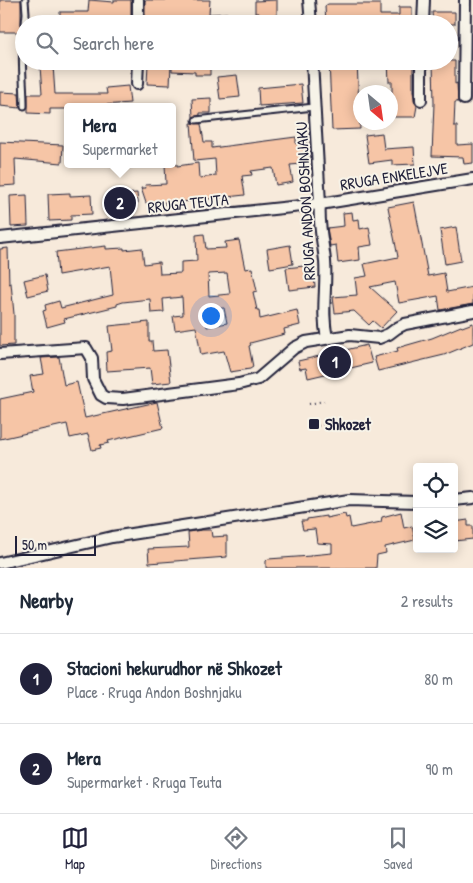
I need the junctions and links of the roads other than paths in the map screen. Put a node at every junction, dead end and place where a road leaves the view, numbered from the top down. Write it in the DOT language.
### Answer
graph roads {
  1 [pos="25,0"];
  2 [pos="138,0"];
  3 [pos="309,0"];
  4 [pos="424,0"];
  5 [pos="465,0"];
  6 [pos="26,15"];
  7 [pos="138,15"];
  8 [pos="310,15"];
  9 [pos="423,15"];
  10 [pos="23,70"];
  11 [pos="138,70"];
  12 [pos="313,70"];
  13 [pos="420,70"];
  14 [pos="137,84"];
  15 [pos="464,99"];
  16 [pos="421,100"];
  17 [pos="24,106"];
  18 [pos="315,107"];
  19 [pos="196,120"];
  20 [pos="473,179"];
  21 [pos="320,204"];
  22 [pos="0,238"];
  23 [pos="473,312"];
  24 [pos="327,338"];
  25 [pos="0,354"];
  26 [pos="473,498"];
  27 [pos="458,500"];
  28 [pos="413,502"];
  29 [pos="0,563"];
  1 -- 6 [label="lane"];
  2 -- 7 [label="street"];
  3 -- 8 [label="street"];
  4 -- 9 [label="street"];
  5 -- 15 [label="street"];
  10 -- 17 [label="lane"];
  11 -- 14 [label="street"];
  12 -- 18 [label="street, RRUGA ANDON BOSHNJAKU"];
  13 -- 16 [label="street"];
  18 -- 19 [label="lane"];
  18 -- 21 [label="street, RRUGA ANDON BOSHNJAKU"];
  20 -- 21 [label="street, RRUGA ENKELEJVE"];
  21 -- 22 [label="street, RRUGA TEUTA"];
  21 -- 24 [label="street, RRUGA ANDON BOSHNJAKU"];
  23 -- 24 [label="street"];
  24 -- 25 [label="street"];
  26 -- 27 [label="street"];
  28 -- 29 [label="street"];
}
